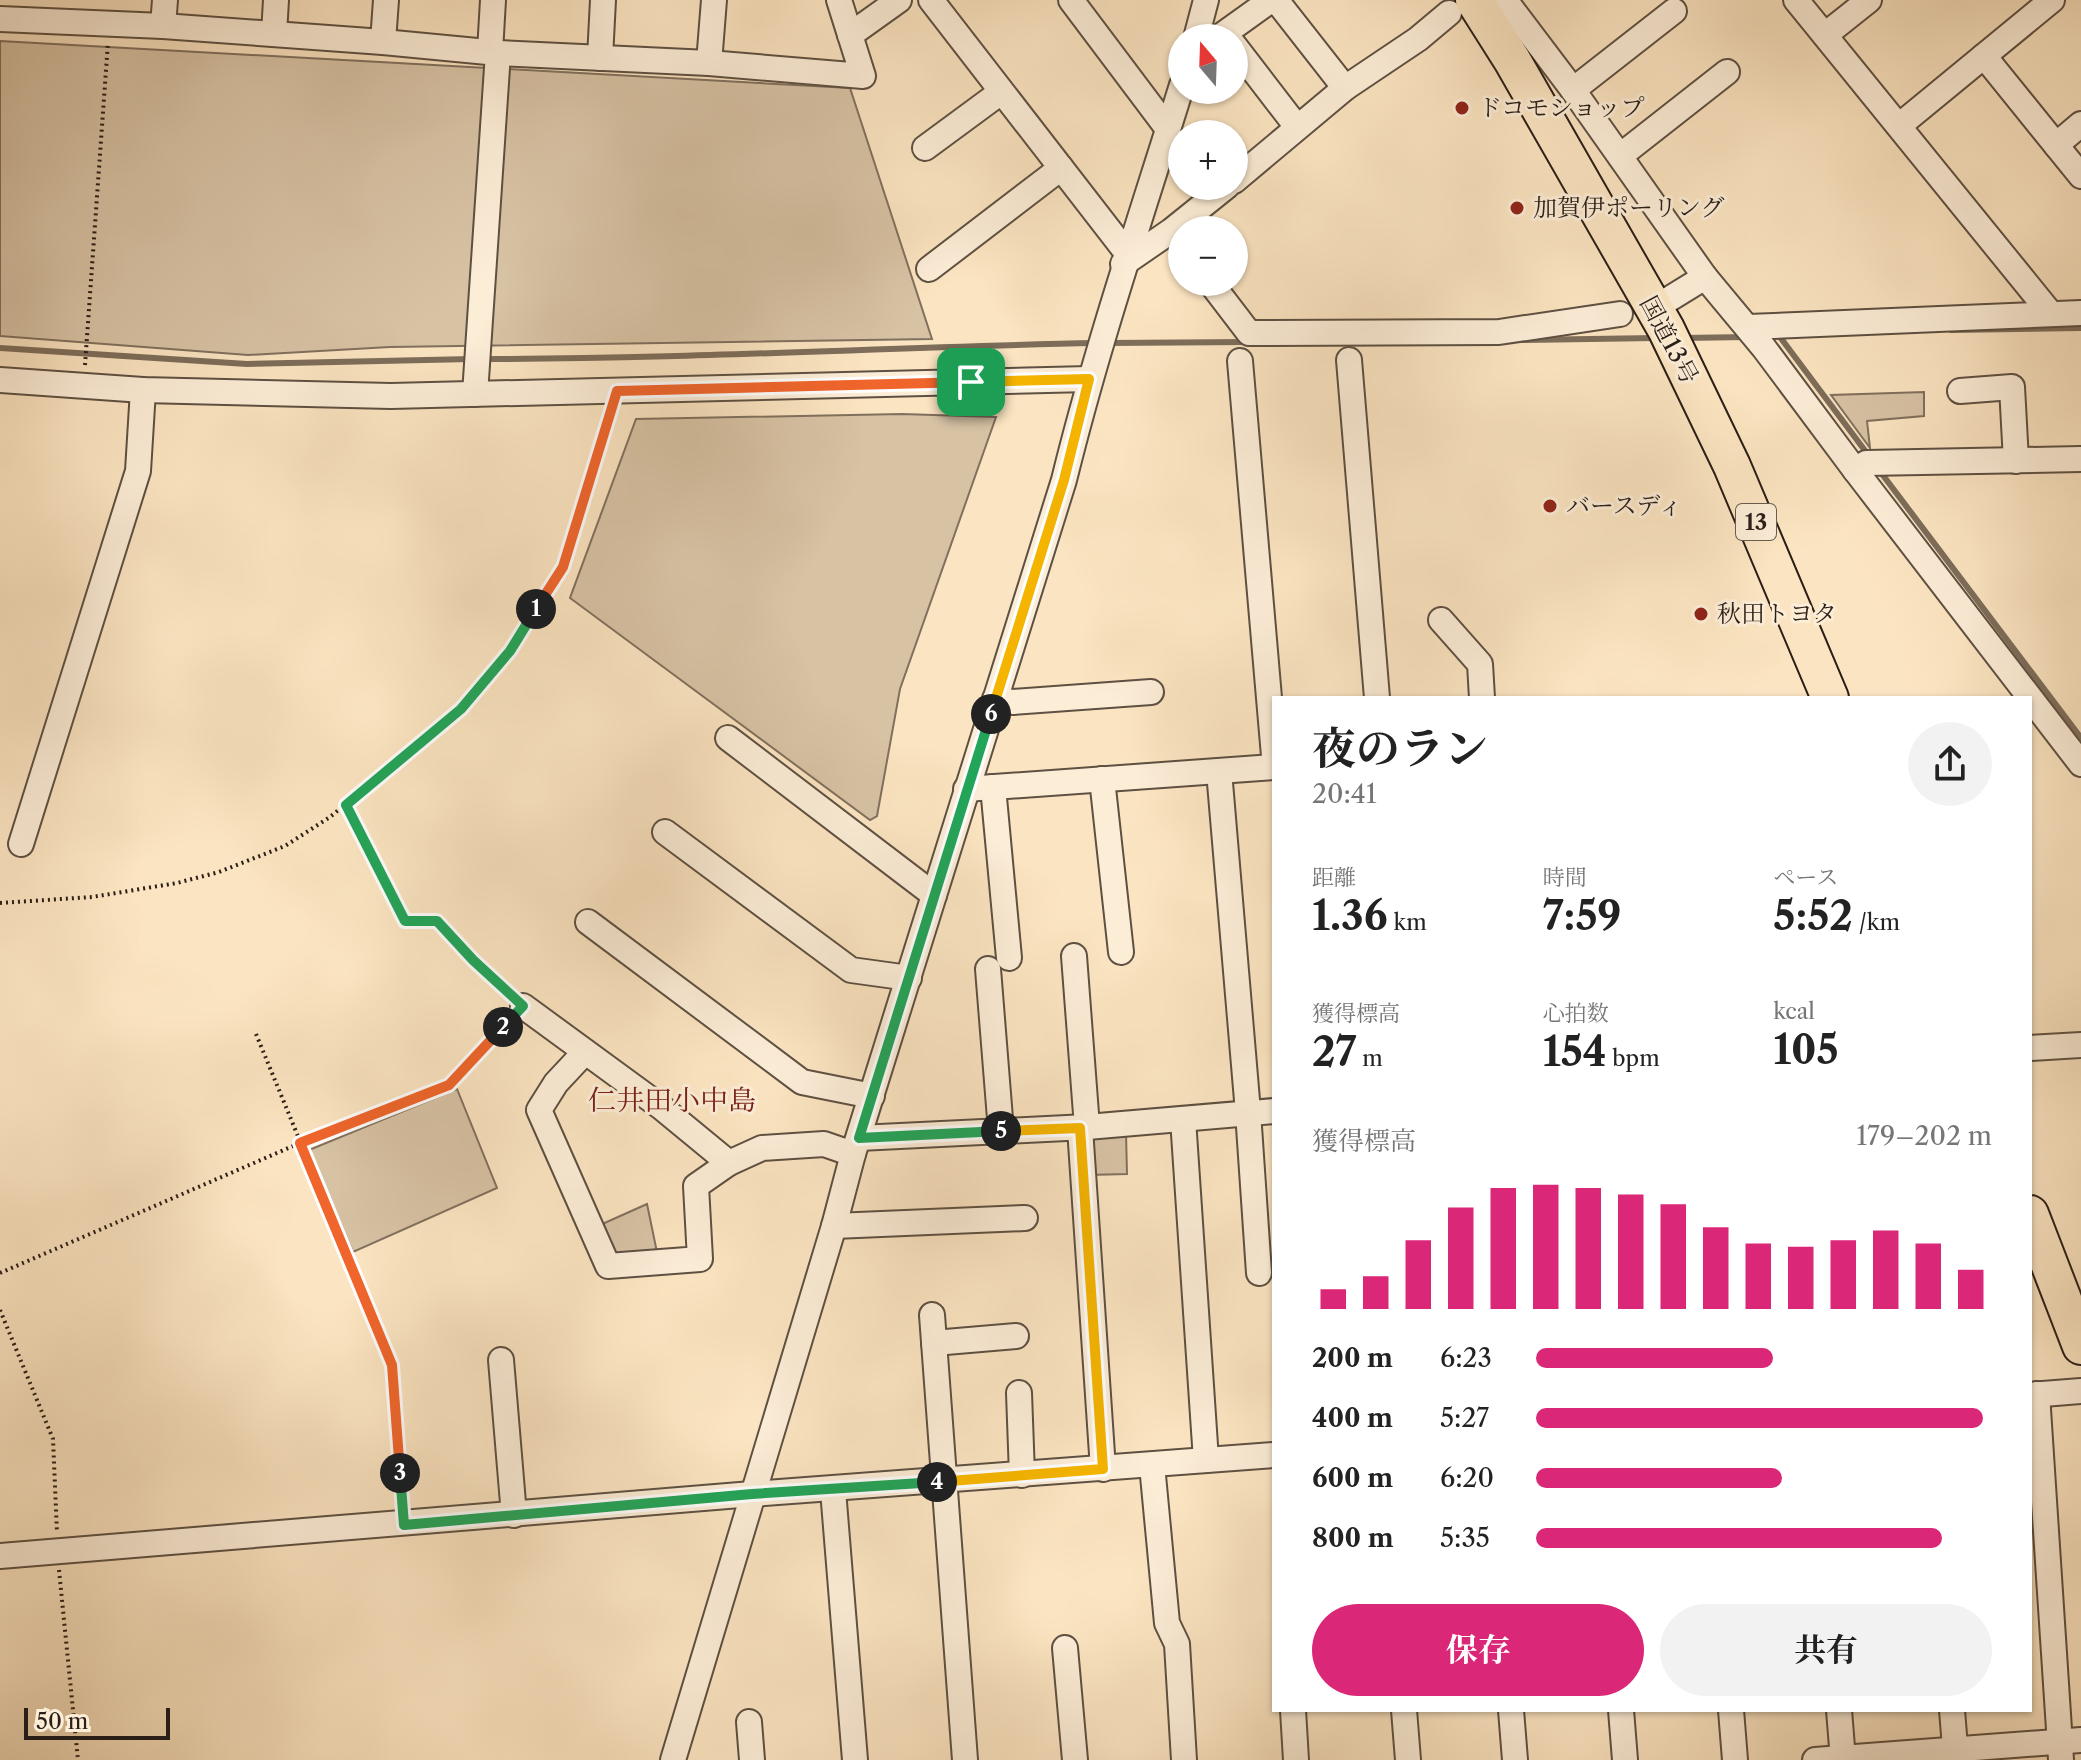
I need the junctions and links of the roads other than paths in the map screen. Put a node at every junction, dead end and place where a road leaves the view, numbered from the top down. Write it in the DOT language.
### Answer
graph roads {
  1 [pos="165,0"];
  2 [pos="276,0"];
  3 [pos="386,0"];
  4 [pos="493,0"];
  5 [pos="603,0"];
  6 [pos="714,0"];
  7 [pos="839,0"];
  8 [pos="899,0"];
  9 [pos="931,0"];
  10 [pos="1071,0"];
  11 [pos="1273,0"];
  12 [pos="1796,0"];
  13 [pos="1869,0"];
  14 [pos="2052,0"];
  15 [pos="1202,3"];
  16 [pos="1488,3"];
  17 [pos="55,11"];
  18 [pos="1674,11"];
  19 [pos="0,19"];
  20 [pos="1198,24"];
  21 [pos="1244,24"];
  22 [pos="163,26"];
  23 [pos="274,34"];
  24 [pos="850,35"];
  25 [pos="1825,35"];
  26 [pos="383,42"];
  27 [pos="494,52"];
  28 [pos="1984,56"];
  29 [pos="600,58"];
  30 [pos="709,63"];
  31 [pos="1248,66"];
  32 [pos="1727,72"];
  33 [pos="1345,88"];
  34 [pos="1573,90"];
  35 [pos="1001,92"];
  36 [pos="2081,124"];
  37 [pos="1900,125"];
  38 [pos="1297,127"];
  39 [pos="1168,129"];
  40 [pos="2056,145"];
  41 [pos="925,148"];
  42 [pos="1620,156"];
  43 [pos="1061,168"];
  44 [pos="1248,169"];
  45 [pos="2081,176"];
  46 [pos="1213,200"];
  47 [pos="1198,216"];
  48 [pos="1168,241"];
  49 [pos="1125,259"];
  50 [pos="929,269"];
  51 [pos="1705,277"];
  52 [pos="1221,296"];
  53 [pos="2081,313"];
  54 [pos="2051,314"];
  55 [pos="1653,325"];
  56 [pos="1748,327"];
  57 [pos="1349,360"];
  58 [pos="1240,361"];
  59 [pos="1092,369"];
  60 [pos="0,380"];
  61 [pos="476,383"];
  62 [pos="143,390"];
  63 [pos="1960,391"];
  64 [pos="2081,459"];
  65 [pos="2016,461"];
  66 [pos="1855,470"];
  67 [pos="1441,620"];
  68 [pos="1151,692"];
  69 [pos="1377,696"];
  70 [pos="1482,696"];
  71 [pos="1829,696"];
  72 [pos="2027,696"];
  73 [pos="995,699"];
  74 [pos="2032,702"];
  75 [pos="1272,733"];
  76 [pos="728,738"];
  77 [pos="2081,764"];
  78 [pos="1272,767"];
  79 [pos="1219,771"];
  80 [pos="1102,779"];
  81 [pos="993,787"];
  82 [pos="966,789"];
  83 [pos="665,832"];
  84 [pos="21,844"];
  85 [pos="934,895"];
  86 [pos="588,922"];
  87 [pos="1121,952"];
  88 [pos="1074,956"];
  89 [pos="909,978"];
  90 [pos="523,1006"];
  91 [pos="2081,1045"];
  92 [pos="2032,1048"];
  93 [pos="585,1052"];
  94 [pos="872,1096"];
  95 [pos="1272,1111"];
  96 [pos="1248,1112"];
  97 [pos="1183,1119"];
  98 [pos="1084,1128"];
  99 [pos="1001,1131"];
  100 [pos="856,1146"];
  101 [pos="729,1163"];
  102 [pos="1025,1218"];
  103 [pos="2032,1219"];
  104 [pos="834,1226"];
  105 [pos="1259,1273"];
  106 [pos="932,1315"];
  107 [pos="1016,1336"];
  108 [pos="934,1343"];
  109 [pos="2081,1346"];
  110 [pos="501,1360"];
  111 [pos="2081,1391"];
  112 [pos="1019,1393"];
  113 [pos="2034,1394"];
  114 [pos="1272,1455"];
  115 [pos="1206,1460"];
  116 [pos="1152,1465"];
  117 [pos="1103,1469"];
  118 [pos="1022,1475"];
  119 [pos="943,1481"];
  120 [pos="833,1490"];
  121 [pos="752,1494"];
  122 [pos="514,1515"];
  123 [pos="0,1556"];
  124 [pos="1065,1648"];
  125 [pos="1293,1712"];
  126 [pos="1404,1712"];
  127 [pos="1511,1712"];
  128 [pos="1621,1712"];
  129 [pos="1731,1712"];
  130 [pos="1839,1712"];
  131 [pos="1952,1712"];
  132 [pos="749,1722"];
  133 [pos="2067,1747"];
  134 [pos="1955,1755"];
  135 [pos="1842,1759"];
  136 [pos="673,1760"];
  137 [pos="752,1760"];
  138 [pos="855,1760"];
  139 [pos="965,1760"];
  140 [pos="1075,1760"];
  141 [pos="1184,1760"];
  142 [pos="1296,1760"];
  143 [pos="1408,1760"];
  144 [pos="1515,1760"];
  145 [pos="1625,1760"];
  146 [pos="1735,1760"];
  147 [pos="1815,1760"];
  1 -- 22 [label="street"];
  2 -- 23 [label="street"];
  3 -- 26 [label="street"];
  4 -- 27 [label="street"];
  5 -- 29 [label="street"];
  6 -- 30 [label="street"];
  7 -- 24 [label="street"];
  8 -- 24 [label="street"];
  9 -- 35 [label="street"];
  10 -- 39 [label="street"];
  11 -- 21 [label="street"];
  11 -- 33 [label="street"];
  12 -- 25 [label="street"];
  13 -- 25 [label="street"];
  14 -- 28 [label="street"];
  15 -- 20 [label="street"];
  16 -- 33 [label="street"];
  16 -- 34 [label="street"];
  16 -- 55 [label="highway, 国道13号 / 13"];
  17 -- 19 [label="street"];
  17 -- 22 [label="street"];
  18 -- 34 [label="street"];
  22 -- 23 [label="street"];
  23 -- 26 [label="street"];
  24 -- 30 [label="street"];
  25 -- 37 [label="street"];
  26 -- 27 [label="street"];
  27 -- 29 [label="street"];
  27 -- 61 [label="street"];
  28 -- 37 [label="street"];
  28 -- 40 [label="street"];
  29 -- 30 [label="street"];
  31 -- 38 [label="street"];
  32 -- 42 [label="street"];
  33 -- 38 [label="street"];
  34 -- 42 [label="street"];
  35 -- 41 [label="street"];
  35 -- 43 [label="street"];
  36 -- 40 [label="street"];
  37 -- 54 [label="street"];
  38 -- 44 [label="street"];
  39 -- 49 [label="street"];
  40 -- 45 [label="street"];
  42 -- 51 [label="street"];
  43 -- 49 [label="street"];
  43 -- 50 [label="street"];
  46 -- 47 [label="street"];
  48 -- 49 [label="street"];
  49 -- 59 [label="street"];
  51 -- 55 [label="street"];
  51 -- 56 [label="street"];
  52 -- 55 [label="street"];
  53 -- 54 [label="street"];
  54 -- 56 [label="street"];
  55 -- 71 [label="highway, 国道13号 / 13"];
  56 -- 66 [label="street"];
  57 -- 69 [label="street"];
  58 -- 75 [label="street"];
  59 -- 61 [label="street"];
  59 -- 73 [label="street"];
  60 -- 62 [label="street"];
  61 -- 62 [label="street"];
  62 -- 84 [label="street"];
  63 -- 65 [label="street"];
  64 -- 65 [label="street"];
  65 -- 66 [label="street"];
  66 -- 72 [label="street"];
  67 -- 70 [label="street"];
  68 -- 73 [label="street"];
  73 -- 82 [label="street"];
  74 -- 77 [label="street"];
  76 -- 85 [label="street"];
  78 -- 79 [label="street"];
  79 -- 80 [label="street"];
  79 -- 96 [label="street"];
  80 -- 81 [label="street"];
  80 -- 87 [label="street"];
  81 -- 82 [label="street"];
  81 -- 99 [label="street"];
  82 -- 85 [label="street"];
  83 -- 89 [label="street"];
  85 -- 89 [label="street"];
  86 -- 94 [label="street"];
  88 -- 98 [label="street"];
  89 -- 94 [label="street"];
  90 -- 93 [label="street"];
  91 -- 92 [label="street"];
  93 -- 101 [label="street"];
  93 -- 101 [label="street"];
  94 -- 100 [label="street"];
  95 -- 96 [label="street"];
  96 -- 97 [label="street"];
  96 -- 105 [label="street"];
  97 -- 98 [label="street"];
  97 -- 115 [label="street"];
  98 -- 99 [label="street"];
  98 -- 117 [label="street"];
  99 -- 100 [label="street"];
  100 -- 101 [label="street"];
  100 -- 104 [label="street"];
  102 -- 104 [label="street"];
  103 -- 109 [label="highway"];
  104 -- 121 [label="street"];
  106 -- 108 [label="street"];
  107 -- 108 [label="street"];
  108 -- 119 [label="street"];
  110 -- 122 [label="street"];
  111 -- 113 [label="street"];
  112 -- 118 [label="street"];
  113 -- 133 [label="street"];
  114 -- 115 [label="street"];
  115 -- 116 [label="street"];
  116 -- 117 [label="street"];
  116 -- 141 [label="street"];
  117 -- 118 [label="street"];
  118 -- 119 [label="street"];
  119 -- 120 [label="street"];
  119 -- 139 [label="street"];
  120 -- 121 [label="street"];
  120 -- 138 [label="street"];
  121 -- 122 [label="street"];
  121 -- 136 [label="street"];
  122 -- 123 [label="street"];
  124 -- 140 [label="street"];
  125 -- 142 [label="street"];
  126 -- 143 [label="street"];
  127 -- 144 [label="street"];
  128 -- 145 [label="street"];
  129 -- 146 [label="street"];
  130 -- 135 [label="street"];
  131 -- 134 [label="street"];
  132 -- 137 [label="street"];
  133 -- 134 [label="street"];
  134 -- 135 [label="street"];
  135 -- 147 [label="street"];
}
